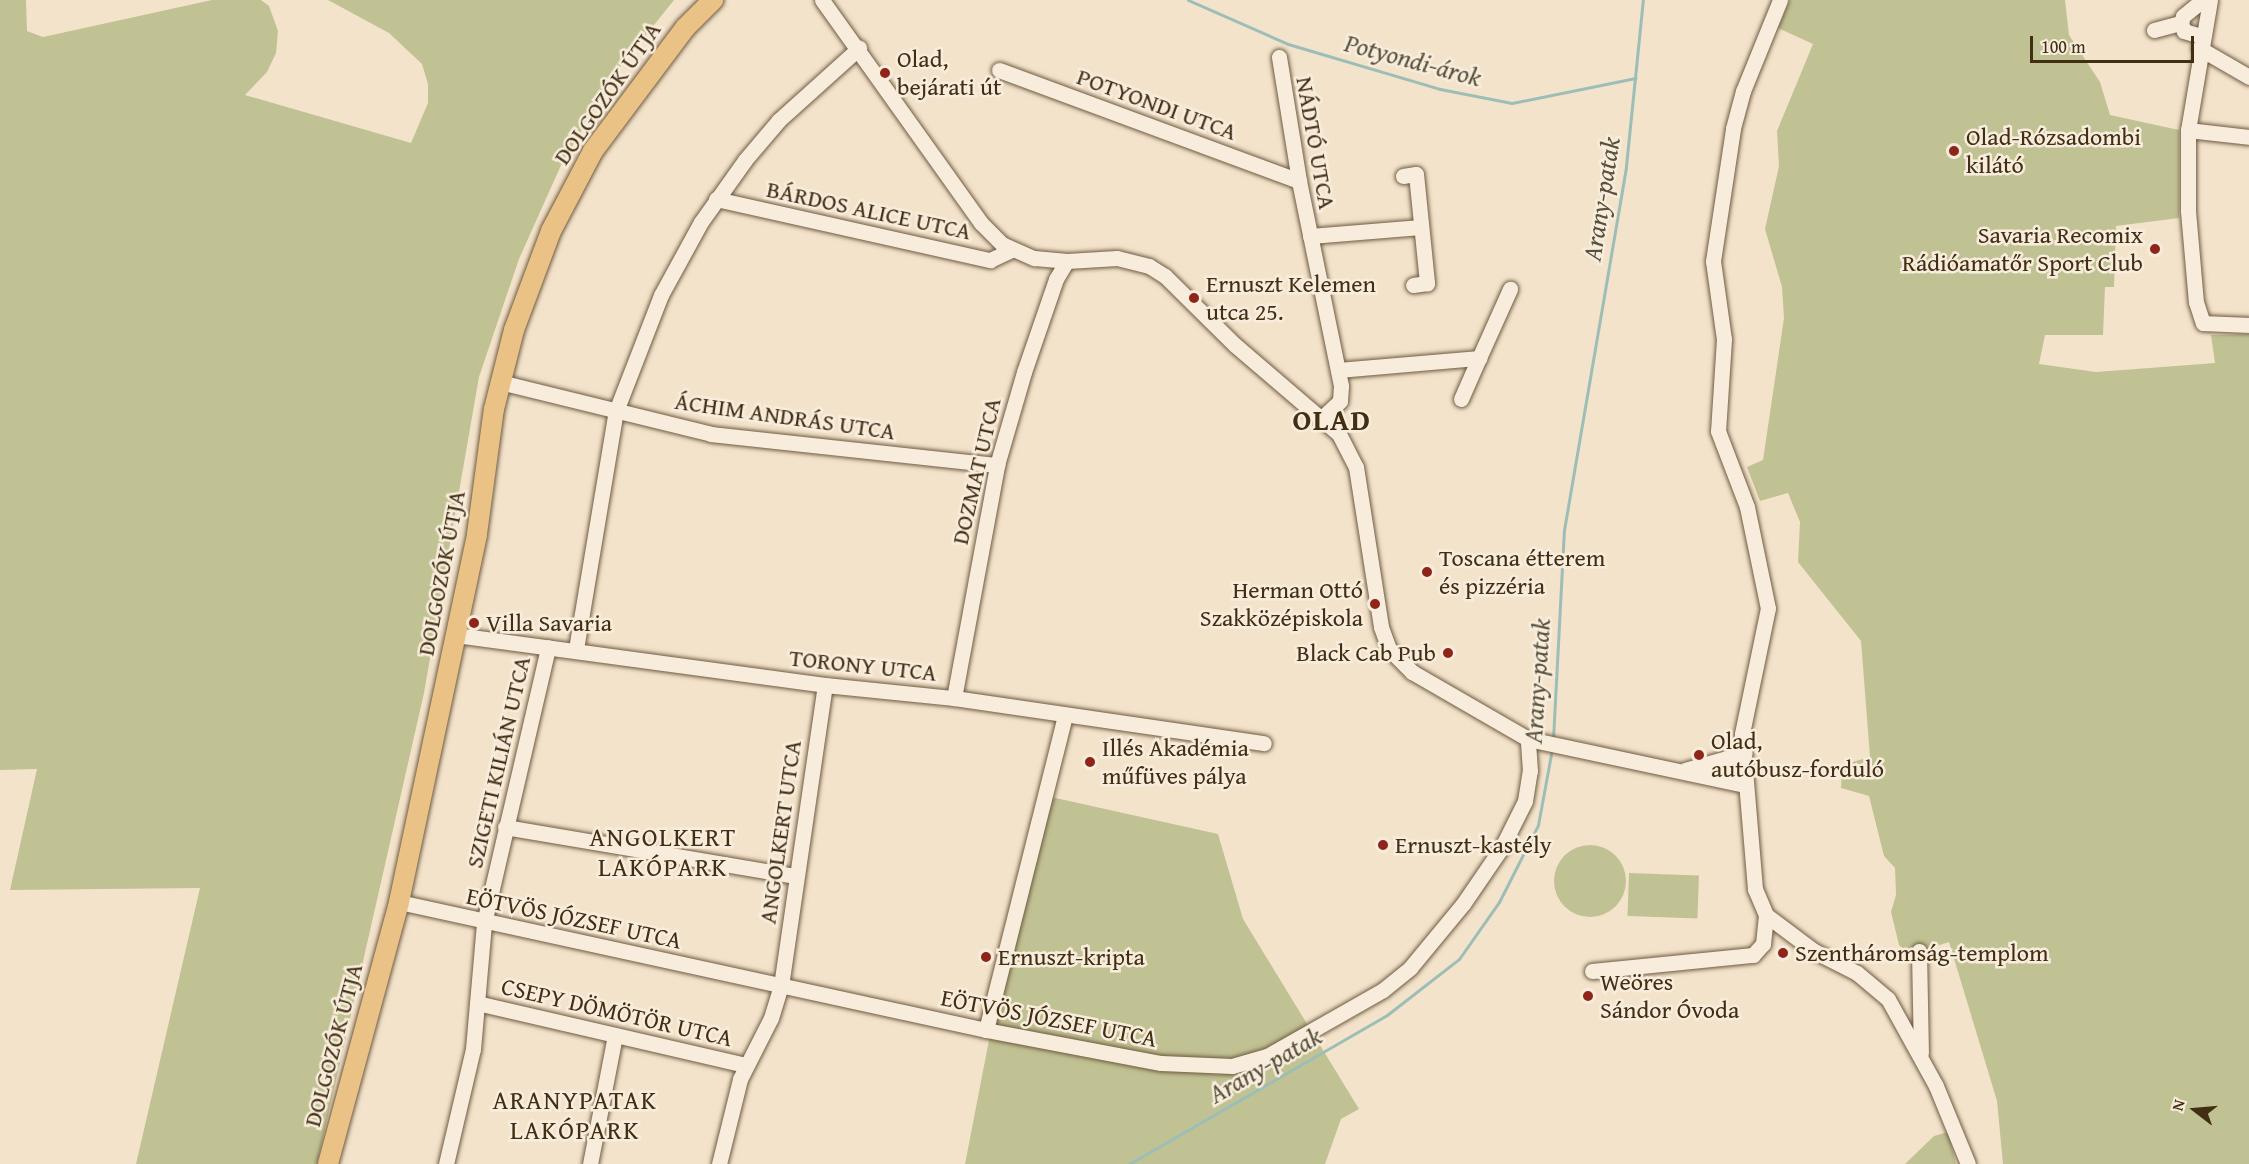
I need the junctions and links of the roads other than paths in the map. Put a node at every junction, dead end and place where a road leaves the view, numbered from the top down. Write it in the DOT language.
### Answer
graph roads {
  1 [pos="701,0"];
  2 [pos="713,0"];
  3 [pos="822,0"];
  4 [pos="830,0"];
  5 [pos="1780,0"];
  6 [pos="2203,0"];
  7 [pos="2210,0"];
  8 [pos="839,19"];
  9 [pos="2181,23"];
  10 [pos="685,28"];
  11 [pos="2154,30"];
  12 [pos="2200,42"];
  13 [pos="859,48"];
  14 [pos="1279,57"];
  15 [pos="999,70"];
  16 [pos="2249,77"];
  17 [pos="2188,130"];
  18 [pos="2249,137"];
  19 [pos="1403,176"];
  20 [pos="1299,181"];
  21 [pos="716,199"];
  22 [pos="1421,227"];
  23 [pos="1310,237"];
  24 [pos="1011,250"];
  25 [pos="1066,261"];
  26 [pos="1413,285"];
  27 [pos="1510,289"];
  28 [pos="2249,325"];
  29 [pos="1479,358"];
  30 [pos="1338,370"];
  31 [pos="500,382"];
  32 [pos="1461,399"];
  33 [pos="616,411"];
  34 [pos="1324,416"];
  35 [pos="997,465"];
  36 [pos="456,635"];
  37 [pos="548,647"];
  38 [pos="576,649"];
  39 [pos="825,685"];
  40 [pos="954,698"];
  41 [pos="1065,715"];
  42 [pos="1532,741"];
  43 [pos="1264,743"];
  44 [pos="1745,753"];
  45 [pos="1677,772"];
  46 [pos="1744,785"];
  47 [pos="505,827"];
  48 [pos="796,876"];
  49 [pos="399,902"];
  50 [pos="1766,915"];
  51 [pos="484,923"];
  52 [pos="1919,951"];
  53 [pos="1592,971"];
  54 [pos="781,986"];
  55 [pos="477,1003"];
  56 [pos="986,1030"];
  57 [pos="615,1035"];
  58 [pos="1922,1058"];
  59 [pos="746,1065"];
  60 [pos="328,1164"];
  61 [pos="446,1164"];
  62 [pos="590,1164"];
  63 [pos="718,1164"];
  64 [pos="1968,1164"];
  1 -- 10 [label="main road, DOLGOZÓK ÚTJA"];
  2 -- 10 [label="main road, DOLGOZÓK ÚTJA"];
  3 -- 8 [label="street"];
  4 -- 8 [label="street"];
  5 -- 44 [label="street"];
  6 -- 9 [label="street"];
  7 -- 12 [label="street"];
  8 -- 13 [label="street"];
  9 -- 11 [label="street"];
  9 -- 12 [label="street"];
  10 -- 31 [label="main road, DOLGOZÓK ÚTJA"];
  12 -- 16 [label="street"];
  12 -- 17 [label="street"];
  13 -- 21 [label="street"];
  13 -- 24 [label="street"];
  14 -- 20 [label="street, NÁDTÓ UTCA"];
  15 -- 20 [label="street, POTYONDI UTCA"];
  17 -- 18 [label="street"];
  17 -- 28 [label="street"];
  19 -- 22 [label="street"];
  20 -- 23 [label="street, NÁDTÓ UTCA"];
  21 -- 24 [label="street, BÁRDOS ALICE UTCA"];
  21 -- 33 [label="street"];
  22 -- 23 [label="street, NÁDTÓ UTCA"];
  22 -- 26 [label="street"];
  23 -- 30 [label="street, NÁDTÓ UTCA"];
  24 -- 25 [label="street"];
  25 -- 34 [label="street"];
  25 -- 35 [label="street, DOZMAT UTCA"];
  27 -- 29 [label="street"];
  29 -- 30 [label="street"];
  29 -- 32 [label="street"];
  30 -- 34 [label="street, NÁDTÓ UTCA"];
  31 -- 33 [label="street, ÁCHIM ANDRÁS UTCA"];
  31 -- 36 [label="main road, DOLGOZÓK ÚTJA"];
  33 -- 35 [label="street, ÁCHIM ANDRÁS UTCA"];
  33 -- 38 [label="street"];
  34 -- 42 [label="street"];
  35 -- 40 [label="street, DOZMAT UTCA"];
  36 -- 37 [label="street, TORONY UTCA"];
  36 -- 49 [label="main road, DOLGOZÓK ÚTJA"];
  37 -- 38 [label="street, TORONY UTCA"];
  37 -- 47 [label="street, SZIGETI KILIÁN UTCA"];
  38 -- 39 [label="street, TORONY UTCA"];
  39 -- 40 [label="street, TORONY UTCA"];
  39 -- 48 [label="street, ANGOLKERT UTCA"];
  40 -- 41 [label="street, TORONY UTCA"];
  41 -- 43 [label="street, TORONY UTCA"];
  41 -- 56 [label="street"];
  42 -- 45 [label="street"];
  42 -- 56 [label="street, EÖTVÖS JÓZSEF UTCA"];
  44 -- 45 [label="street"];
  44 -- 46 [label="street"];
  45 -- 46 [label="street"];
  46 -- 50 [label="street"];
  47 -- 48 [label="street"];
  47 -- 51 [label="street, SZIGETI KILIÁN UTCA"];
  48 -- 54 [label="street, ANGOLKERT UTCA"];
  49 -- 51 [label="street, EÖTVÖS JÓZSEF UTCA"];
  49 -- 60 [label="main road, DOLGOZÓK ÚTJA"];
  50 -- 53 [label="street"];
  50 -- 58 [label="street"];
  51 -- 54 [label="street, EÖTVÖS JÓZSEF UTCA"];
  51 -- 55 [label="street, SZIGETI KILIÁN UTCA"];
  52 -- 58 [label="street"];
  54 -- 56 [label="street, EÖTVÖS JÓZSEF UTCA"];
  54 -- 59 [label="street, ANGOLKERT UTCA"];
  55 -- 57 [label="street, CSEPY DÖMÖTÖR UTCA"];
  55 -- 61 [label="street, SZIGETI KILIÁN UTCA"];
  57 -- 59 [label="street, CSEPY DÖMÖTÖR UTCA"];
  57 -- 62 [label="street"];
  58 -- 64 [label="street"];
  59 -- 63 [label="street, ANGOLKERT UTCA"];
}
